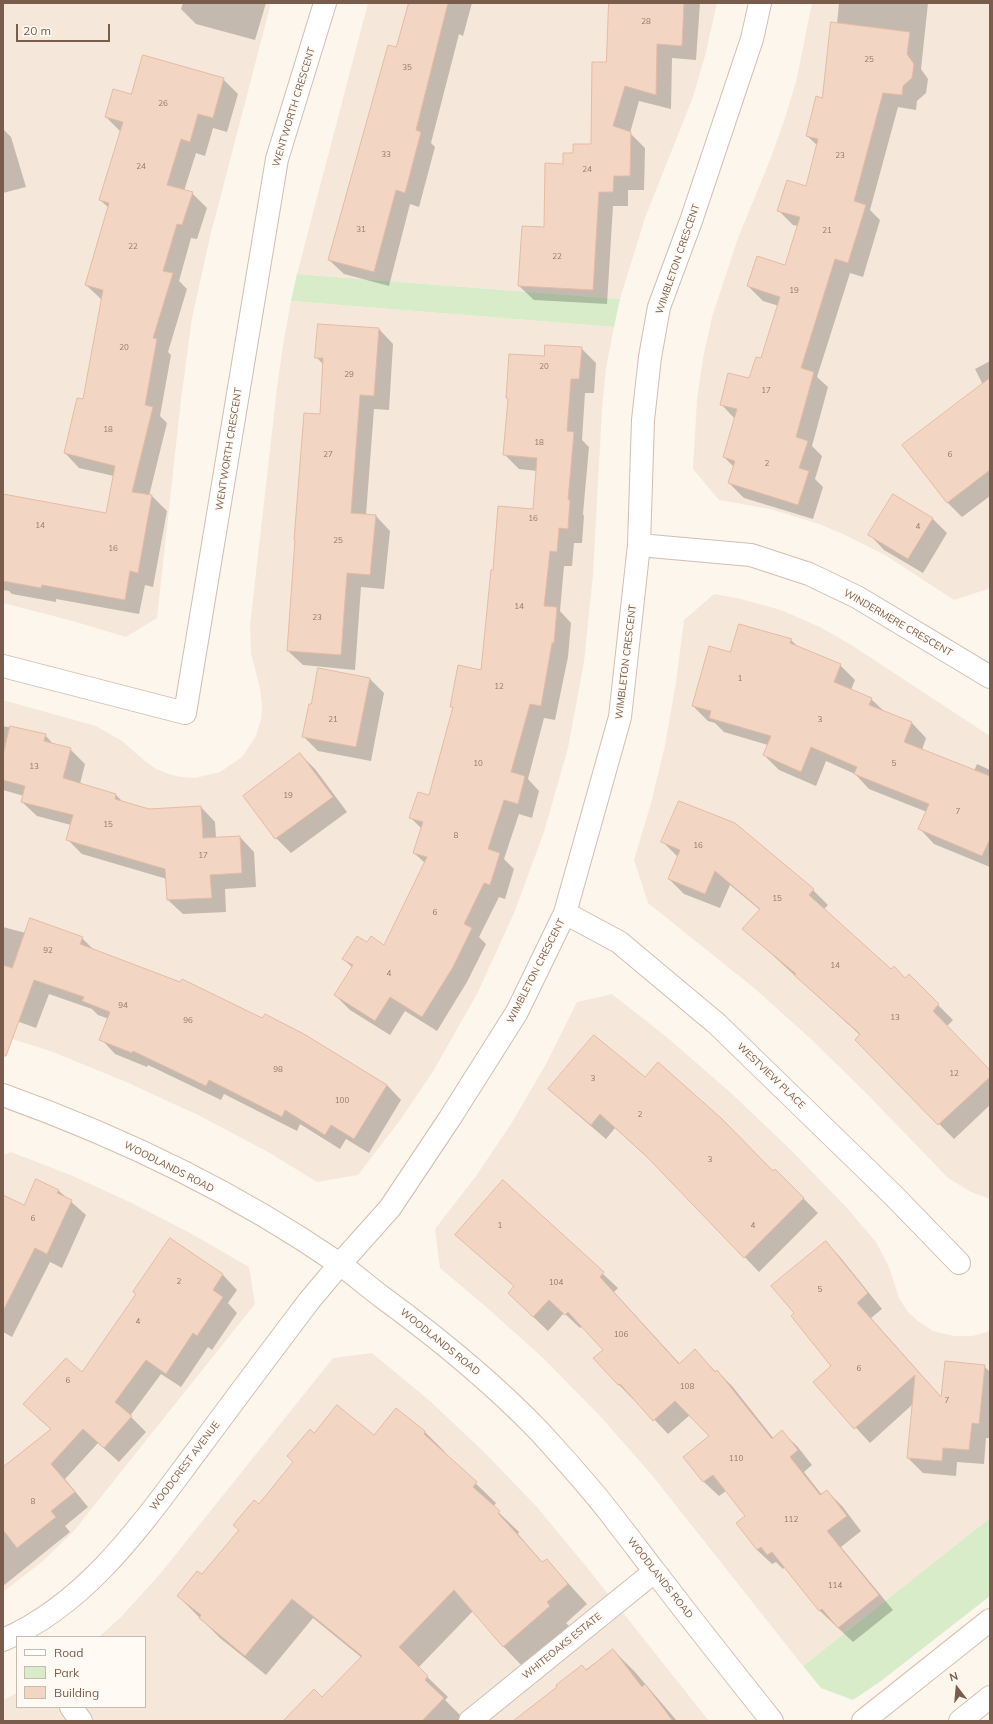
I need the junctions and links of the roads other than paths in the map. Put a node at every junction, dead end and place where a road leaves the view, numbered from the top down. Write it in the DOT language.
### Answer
graph roads {
  1 [pos="325,3"];
  2 [pos="760,3"];
  3 [pos="639,545"];
  4 [pos="3,666"];
  5 [pos="990,677"];
  6 [pos="565,913"];
  7 [pos="3,1095"];
  8 [pos="959,1263"];
  9 [pos="340,1264"];
  10 [pos="654,1572"];
  11 [pos="990,1620"];
  12 [pos="25,1634"];
  13 [pos="16,1636"];
  14 [pos="3,1640"];
  15 [pos="990,1697"];
  16 [pos="72,1708"];
  17 [pos="81,1721"];
  18 [pos="470,1721"];
  19 [pos="772,1721"];
  20 [pos="863,1721"];
  21 [pos="960,1721"];
  1 -- 4 [label="street, WENTWORTH CRESCENT"];
  2 -- 3 [label="street, WIMBLETON CRESCENT"];
  3 -- 5 [label="street, WINDERMERE CRESCENT"];
  3 -- 6 [label="street, WIMBLETON CRESCENT"];
  6 -- 8 [label="street, WESTVIEW PLACE"];
  6 -- 9 [label="street, WIMBLETON CRESCENT"];
  7 -- 9 [label="street, WOODLANDS ROAD"];
  9 -- 10 [label="street, WOODLANDS ROAD"];
  9 -- 12 [label="street, WOODCREST AVENUE"];
  10 -- 18 [label="street, WHITEOAKS ESTATE"];
  10 -- 19 [label="street, WOODLANDS ROAD"];
  11 -- 20 [label="street"];
  13 -- 14 [label="street, WOODCREST AVENUE"];
  15 -- 21 [label="street"];
  16 -- 17 [label="street"];
}
